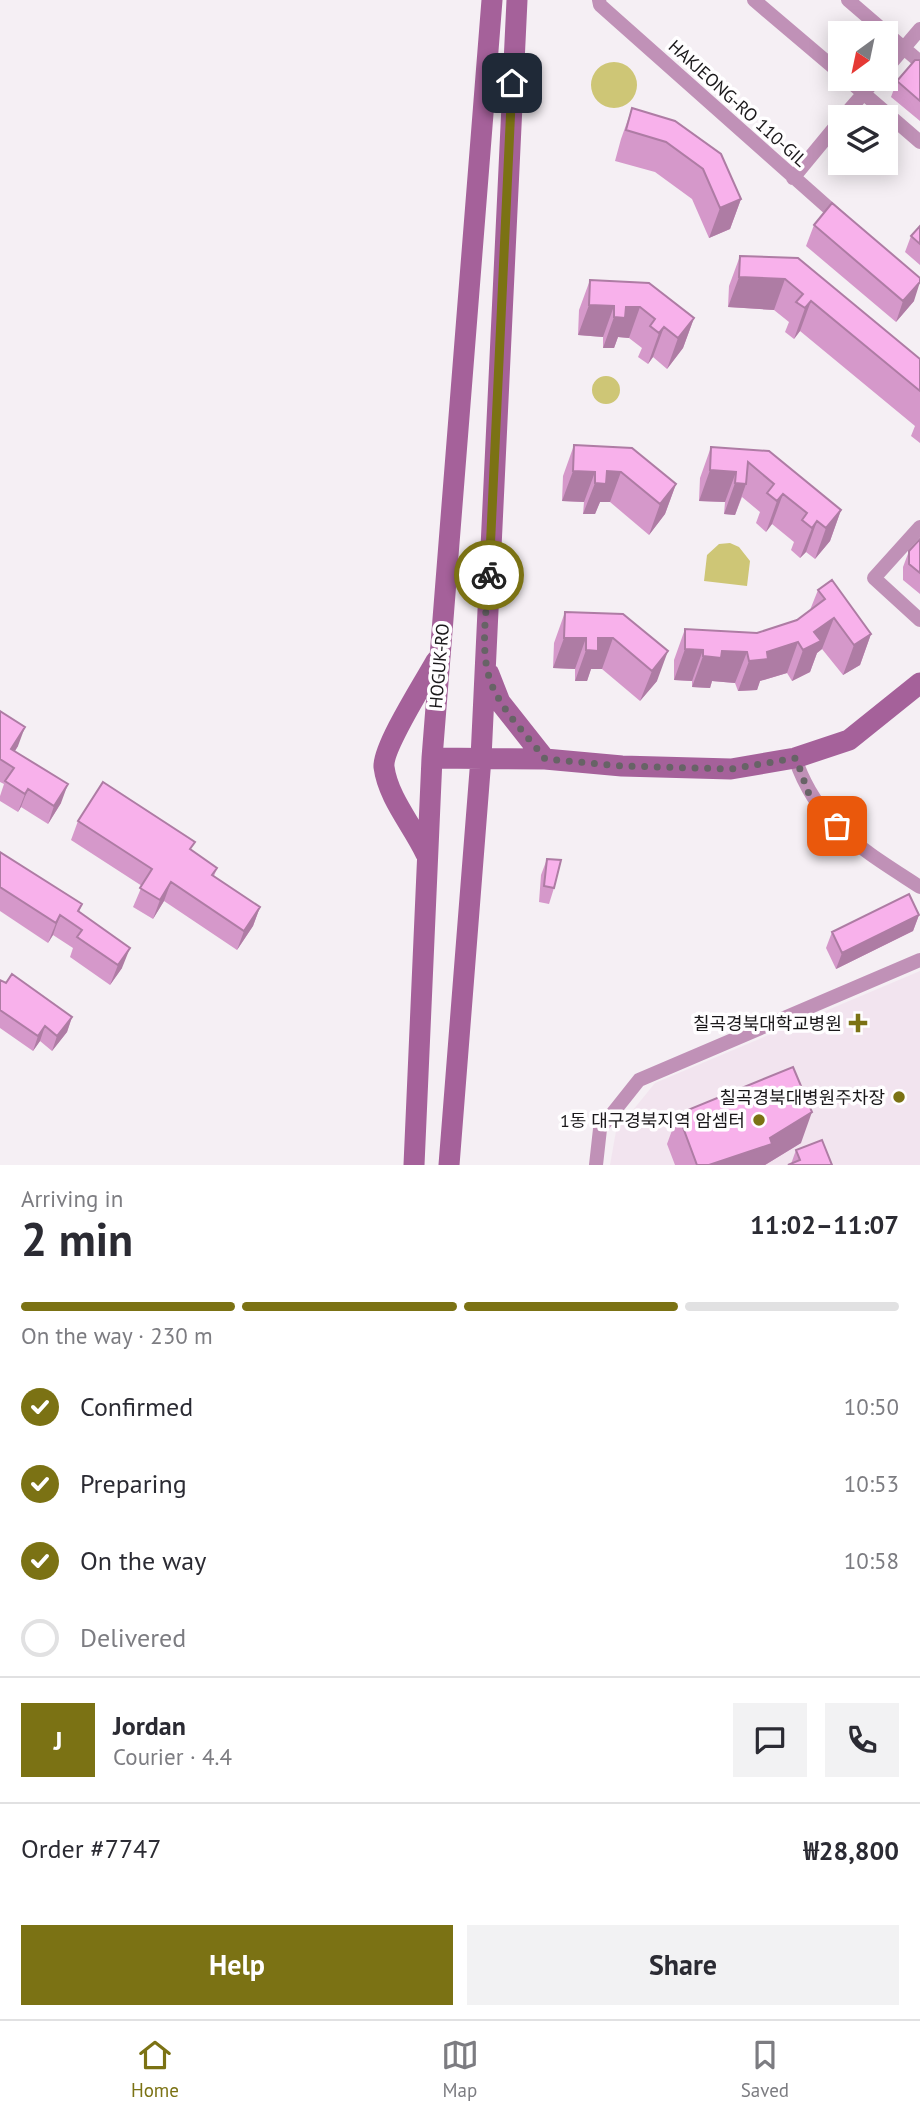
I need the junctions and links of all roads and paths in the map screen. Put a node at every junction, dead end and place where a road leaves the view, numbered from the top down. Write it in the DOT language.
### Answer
graph roads {
  1 [pos="492,0"];
  2 [pos="517,0"];
  3 [pos="599,0"];
  4 [pos="754,0"];
  5 [pos="848,0"];
  6 [pos="920,29"];
  7 [pos="904,48"];
  8 [pos="898,55"];
  9 [pos="920,62"];
  10 [pos="828,63"];
  11 [pos="861,91"];
  12 [pos="863,93"];
  13 [pos="853,105"];
  14 [pos="828,136"];
  15 [pos="920,142"];
  16 [pos="793,178"];
  17 [pos="857,232"];
  18 [pos="920,527"];
  19 [pos="920,620"];
  20 [pos="485,646"];
  21 [pos="440,652"];
  22 [pos="920,683"];
  23 [pos="432,758"];
  24 [pos="481,758"];
  25 [pos="796,758"];
  26 [pos="545,759"];
  27 [pos="427,856"];
  28 [pos="920,887"];
  29 [pos="920,960"];
  30 [pos="414,1165"];
  31 [pos="449,1165"];
  32 [pos="596,1165"];
  1 -- 21 [label="main road, HOGUK-RO"];
  2 -- 20 [label="main road"];
  3 -- 16 [label="street, HAKJEONG-RO 110-GIL"];
  4 -- 10 [label="street"];
  5 -- 7 [label="street"];
  6 -- 7 [label="street"];
  7 -- 8 [label="street"];
  7 -- 9 [label="street"];
  11 -- 12 [label="street"];
  12 -- 13 [label="street"];
  12 -- 15 [label="street"];
  14 -- 16 [label="street"];
  16 -- 17 [label="street, HAKJEONG-RO 110-GIL"];
  18 -- 19 [label="street"];
  20 -- 24 [label="main road"];
  20 -- 26 [label="main road"];
  21 -- 23 [label="main road, HOGUK-RO"];
  21 -- 27 [label="main road"];
  22 -- 25 [label="main road"];
  23 -- 24 [label="main road"];
  23 -- 27 [label="main road, HOGUK-RO"];
  24 -- 26 [label="main road"];
  24 -- 31 [label="main road"];
  25 -- 26 [label="main road"];
  25 -- 28 [label="street"];
  27 -- 30 [label="main road, HOGUK-RO"];
  29 -- 32 [label="street"];
}
